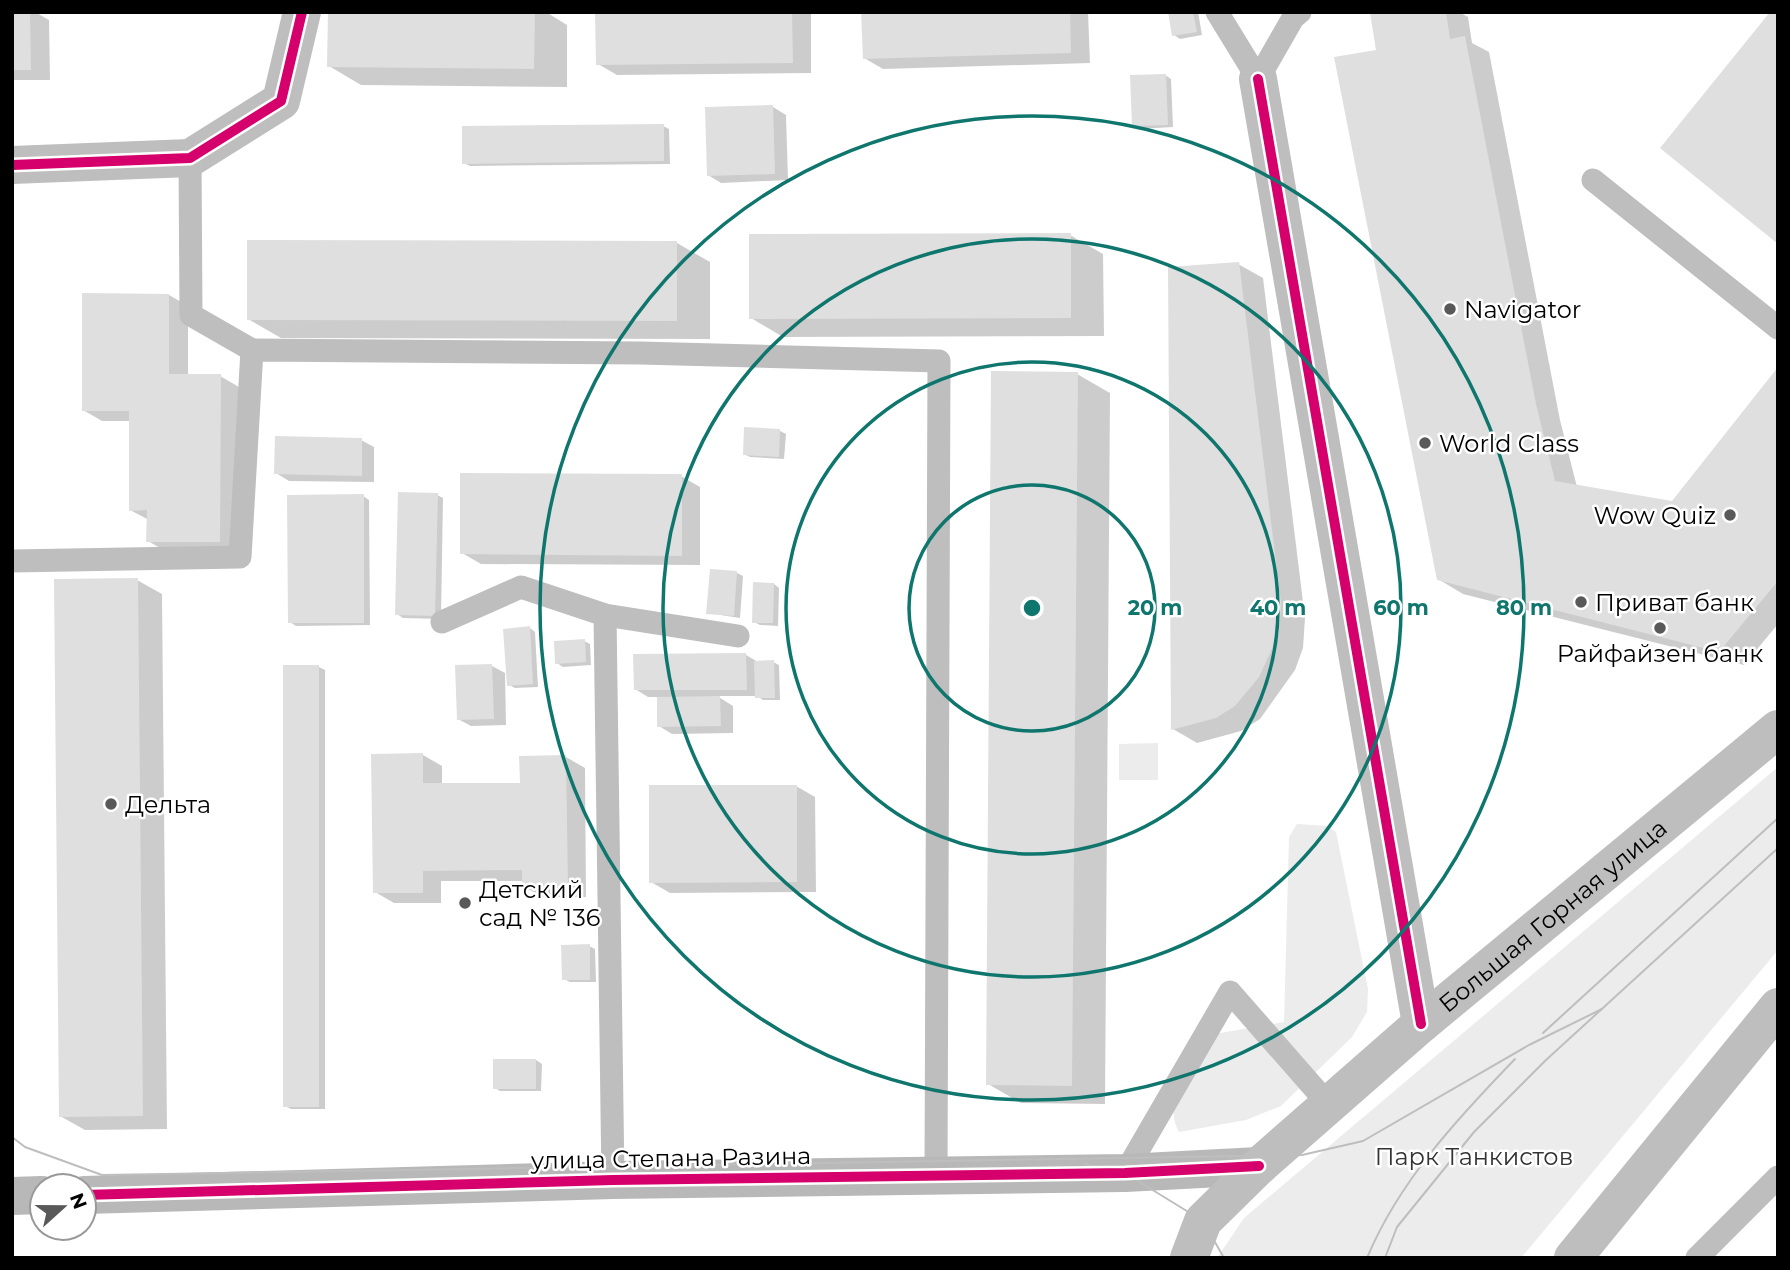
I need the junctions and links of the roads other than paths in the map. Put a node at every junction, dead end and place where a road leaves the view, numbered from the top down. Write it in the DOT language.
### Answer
graph roads {
  1 [pos="302,12"];
  2 [pos="1217,12"];
  3 [pos="1300,12"];
  4 [pos="1258,79"];
  5 [pos="190,158"];
  6 [pos="12,164"];
  7 [pos="1593,180"];
  8 [pos="1778,328"];
  9 [pos="253,350"];
  10 [pos="12,561"];
  11 [pos="605,615"];
  12 [pos="442,622"];
  13 [pos="738,636"];
  14 [pos="1778,729"];
  15 [pos="1778,1007"];
  16 [pos="1421,1024"];
  17 [pos="1328,1105"];
  18 [pos="1259,1166"];
  19 [pos="1125,1173"];
  20 [pos="936,1175"];
  21 [pos="1778,1177"];
  22 [pos="613,1180"];
  23 [pos="98,1195"];
  24 [pos="1189,1258"];
  25 [pos="1573,1258"];
  26 [pos="1697,1258"];
  1 -- 5 [label="street"];
  2 -- 4 [label="lane"];
  3 -- 4 [label="lane"];
  4 -- 16 [label="street"];
  5 -- 6 [label="street"];
  5 -- 9 [label="lane"];
  7 -- 8 [label="lane"];
  9 -- 10 [label="lane"];
  9 -- 20 [label="lane"];
  11 -- 12 [label="lane"];
  11 -- 13 [label="lane"];
  11 -- 22 [label="lane"];
  14 -- 16 [label="street, Большая Горная улица"];
  15 -- 25 [label="street"];
  16 -- 17 [label="street, Большая Горная улица"];
  17 -- 18 [label="street, Большая Горная улица"];
  17 -- 19 [label="lane"];
  18 -- 19 [label="street, улица Степана Разина"];
  18 -- 24 [label="street, Большая Горная улица"];
  19 -- 20 [label="street, улица Степана Разина"];
  20 -- 22 [label="street, улица Степана Разина"];
  21 -- 26 [label="lane"];
  22 -- 23 [label="street, улица Степана Разина"];
}
